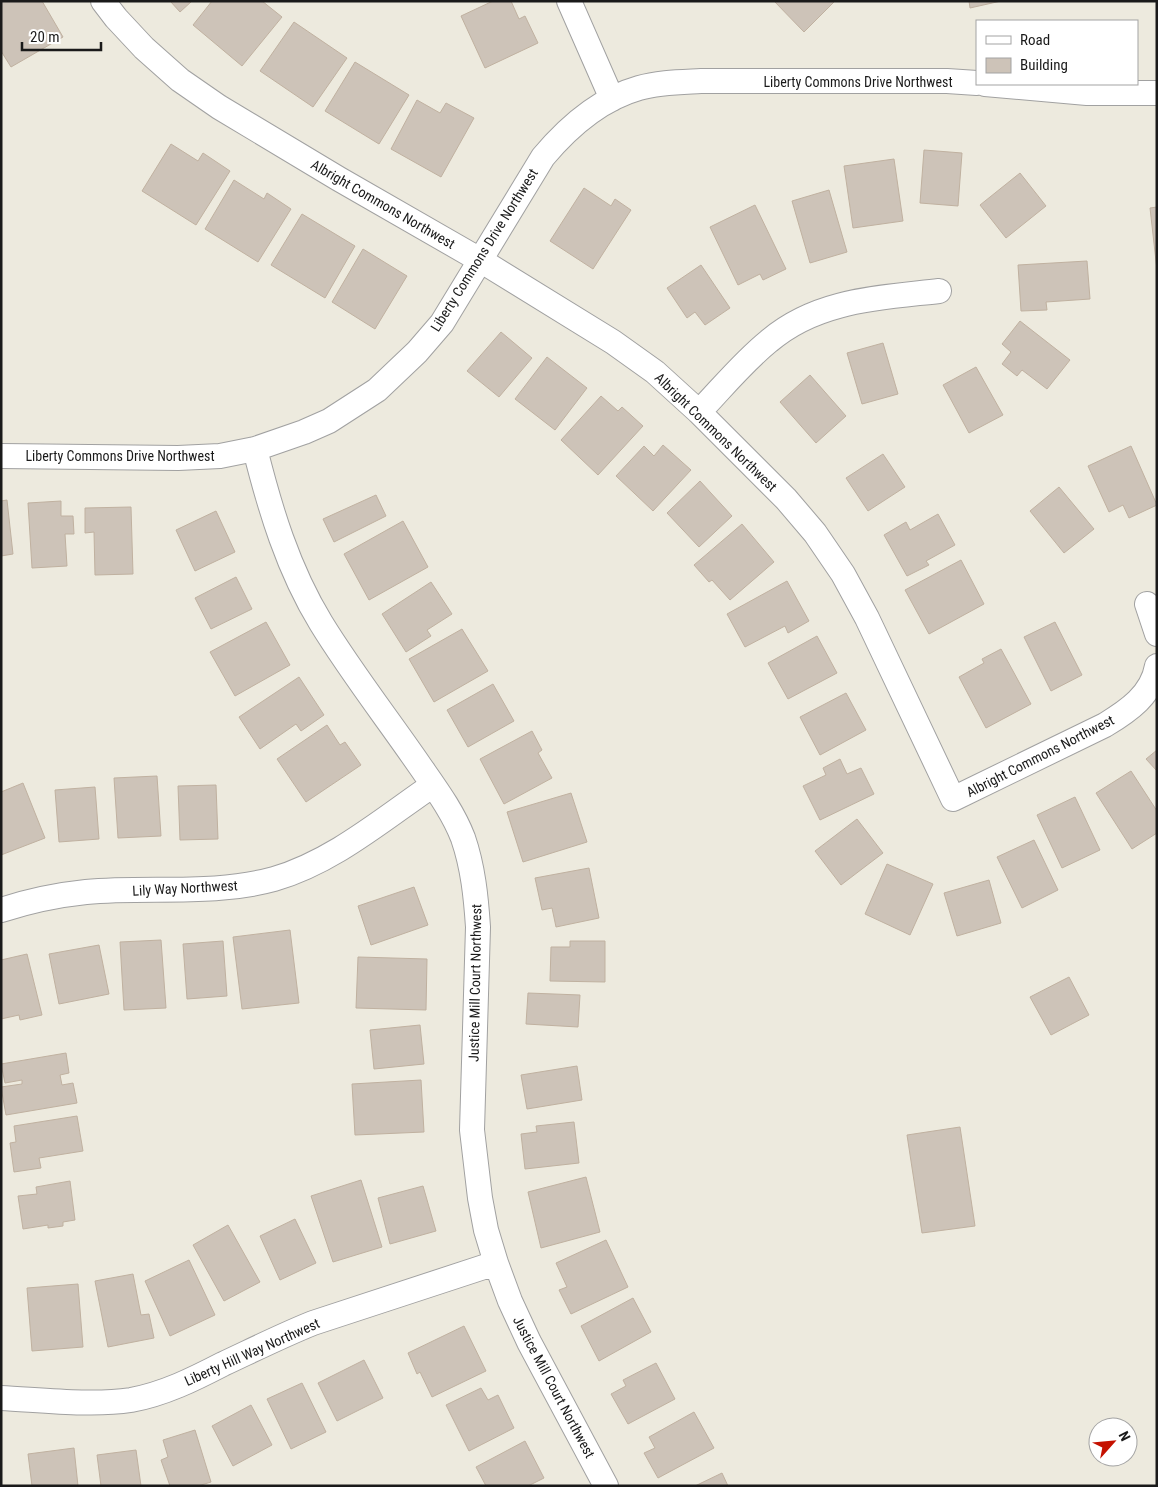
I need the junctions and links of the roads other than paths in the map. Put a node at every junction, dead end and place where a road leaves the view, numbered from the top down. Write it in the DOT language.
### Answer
graph roads {
  1 [pos="103,1"];
  2 [pos="569,1"];
  3 [pos="976,83"];
  4 [pos="996,85"];
  5 [pos="1157,93"];
  6 [pos="612,99"];
  7 [pos="480,260"];
  8 [pos="939,291"];
  9 [pos="699,412"];
  10 [pos="255,449"];
  11 [pos="1,456"];
  12 [pos="1147,604"];
  13 [pos="1157,634"];
  14 [pos="1157,666"];
  15 [pos="433,785"];
  16 [pos="1,910"];
  17 [pos="496,1263"];
  18 [pos="1,1398"];
  19 [pos="606,1486"];
  1 -- 7 [label="street, Albright Commons Northwest"];
  2 -- 6 [label="street"];
  3 -- 6 [label="street, Liberty Commons Drive Northwest"];
  4 -- 5 [label="street"];
  6 -- 7 [label="street, Liberty Commons Drive Northwest"];
  7 -- 9 [label="street, Albright Commons Northwest"];
  7 -- 10 [label="street, Liberty Commons Drive Northwest"];
  8 -- 9 [label="street"];
  9 -- 14 [label="street, Albright Commons Northwest"];
  10 -- 11 [label="street, Liberty Commons Drive Northwest"];
  10 -- 15 [label="street, Justice Mill Court Northwest"];
  12 -- 13 [label="street"];
  15 -- 16 [label="street, Lily Way Northwest"];
  15 -- 17 [label="street, Justice Mill Court Northwest"];
  17 -- 18 [label="street, Liberty Hill Way Northwest"];
  17 -- 19 [label="street, Justice Mill Court Northwest"];
}
